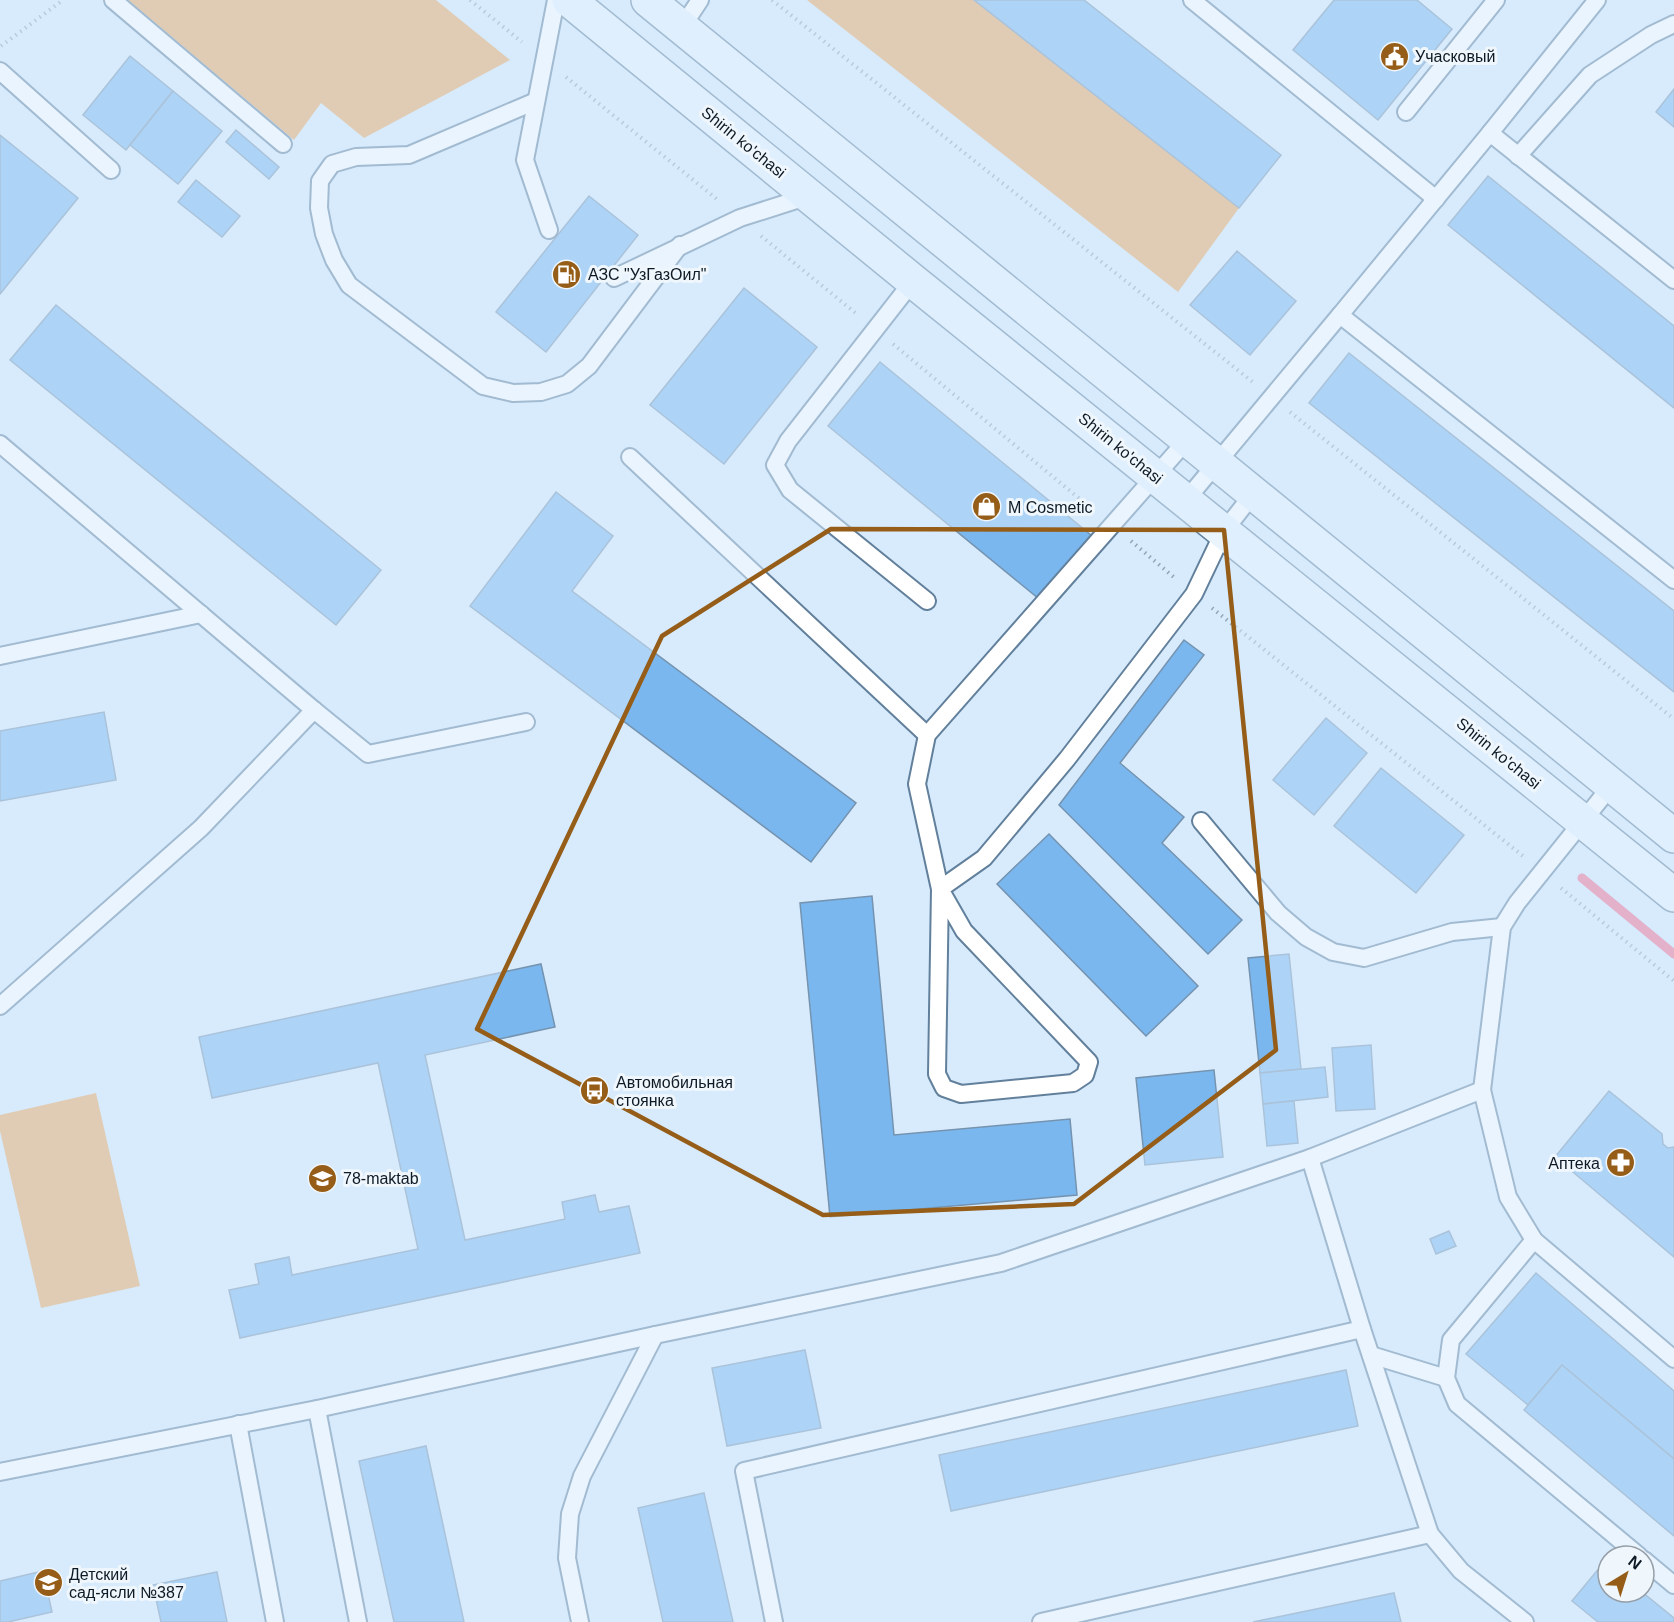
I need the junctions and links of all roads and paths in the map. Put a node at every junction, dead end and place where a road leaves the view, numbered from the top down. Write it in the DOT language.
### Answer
graph roads {
  1 [pos="63,0"];
  2 [pos="113,0"];
  3 [pos="470,0"];
  4 [pos="556,0"];
  5 [pos="569,0"];
  6 [pos="648,0"];
  7 [pos="700,0"];
  8 [pos="772,0"];
  9 [pos="1192,0"];
  10 [pos="1496,0"];
  11 [pos="1597,0"];
  12 [pos="1674,24"];
  13 [pos="682,27"];
  14 [pos="0,47"];
  15 [pos="544,60"];
  16 [pos="0,71"];
  17 [pos="536,101"];
  18 [pos="1406,112"];
  19 [pos="1490,133"];
  20 [pos="283,144"];
  21 [pos="1518,156"];
  22 [pos="111,170"];
  23 [pos="810,195"];
  24 [pos="1436,199"];
  25 [pos="740,218"];
  26 [pos="549,230"];
  27 [pos="680,245"];
  28 [pos="614,278"];
  29 [pos="1674,280"];
  30 [pos="913,281"];
  31 [pos="1340,315"];
  32 [pos="876,330"];
  33 [pos="1272,398"];
  34 [pos="1187,440"];
  35 [pos="0,444"];
  36 [pos="630,457"];
  37 [pos="1217,464"];
  38 [pos="1156,476"];
  39 [pos="1253,494"];
  40 [pos="1186,500"];
  41 [pos="1112,525"];
  42 [pos="1224,531"];
  43 [pos="1674,580"];
  44 [pos="1194,594"];
  45 [pos="927,601"];
  46 [pos="201,614"];
  47 [pos="0,656"];
  48 [pos="314,710"];
  49 [pos="1674,719"];
  50 [pos="526,722"];
  51 [pos="927,735"];
  52 [pos="1611,786"];
  53 [pos="1582,820"];
  54 [pos="1201,821"];
  55 [pos="1674,836"];
  56 [pos="1542,872"];
  57 [pos="940,889"];
  58 [pos="1674,895"];
  59 [pos="1502,927"];
  60 [pos="1674,981"];
  61 [pos="0,1006"];
  62 [pos="1482,1090"];
  63 [pos="1310,1158"];
  64 [pos="1534,1240"];
  65 [pos="1362,1329"];
  66 [pos="655,1335"];
  67 [pos="1371,1355"];
  68 [pos="1674,1359"];
  69 [pos="1446,1378"];
  70 [pos="317,1408"];
  71 [pos="238,1424"];
  72 [pos="0,1472"];
  73 [pos="1430,1534"];
  74 [pos="1625,1544"];
  75 [pos="1656,1570"];
  76 [pos="1674,1586"];
  77 [pos="275,1622"];
  78 [pos="358,1622"];
  79 [pos="580,1622"];
  80 [pos="774,1622"];
  81 [pos="1041,1622"];
  82 [pos="1525,1622"];
  1 -- 14 [label="path"];
  2 -- 20 [label="lane"];
  3 -- 15 [label="path"];
  4 -- 15 [label="lane"];
  5 -- 23 [label="main road, Shirin ko'chasi"];
  6 -- 13 [label="main road"];
  7 -- 13 [label="lane"];
  8 -- 33 [label="path"];
  9 -- 24 [label="lane"];
  10 -- 18 [label="lane"];
  11 -- 19 [label="lane"];
  12 -- 21 [label="lane"];
  13 -- 34 [label="main road"];
  15 -- 17 [label="lane"];
  15 -- 25 [label="path"];
  16 -- 22 [label="lane"];
  17 -- 26 [label="lane"];
  17 -- 27 [label="lane"];
  19 -- 21 [label="lane"];
  19 -- 24 [label="lane"];
  21 -- 29 [label="lane"];
  23 -- 25 [label="lane"];
  23 -- 30 [label="main road, Shirin ko'chasi"];
  24 -- 31 [label="lane"];
  25 -- 27 [label="lane"];
  25 -- 32 [label="path"];
  27 -- 28 [label="lane"];
  30 -- 32 [label="lane"];
  30 -- 38 [label="main road, Shirin ko'chasi"];
  31 -- 33 [label="lane"];
  31 -- 43 [label="lane"];
  32 -- 41 [label="path"];
  32 -- 45 [label="lane"];
  33 -- 37 [label="lane"];
  33 -- 49 [label="path"];
  34 -- 37 [label="main road"];
  34 -- 38 [label="lane"];
  35 -- 46 [label="lane"];
  36 -- 51 [label="lane"];
  37 -- 39 [label="main road"];
  37 -- 40 [label="lane"];
  38 -- 40 [label="main road, Shirin ko'chasi"];
  38 -- 41 [label="lane"];
  39 -- 42 [label="lane"];
  39 -- 52 [label="main road"];
  40 -- 42 [label="main road, Shirin ko'chasi"];
  41 -- 44 [label="path"];
  41 -- 51 [label="lane"];
  42 -- 44 [label="lane"];
  42 -- 53 [label="main road, Shirin ko'chasi"];
  44 -- 56 [label="path"];
  44 -- 57 [label="lane"];
  46 -- 47 [label="lane"];
  46 -- 48 [label="lane"];
  48 -- 50 [label="lane"];
  48 -- 61 [label="lane"];
  51 -- 57 [label="lane"];
  52 -- 53 [label="lane"];
  52 -- 55 [label="main road"];
  53 -- 56 [label="lane"];
  53 -- 58 [label="main road, Shirin ko'chasi"];
  54 -- 59 [label="lane"];
  56 -- 59 [label="lane"];
  56 -- 60 [label="path"];
  57 -- 57 [label="lane"];
  59 -- 62 [label="lane"];
  62 -- 63 [label="lane"];
  62 -- 64 [label="lane"];
  63 -- 65 [label="lane"];
  63 -- 66 [label="lane"];
  64 -- 68 [label="lane"];
  64 -- 69 [label="lane"];
  65 -- 67 [label="lane"];
  65 -- 80 [label="lane"];
  66 -- 70 [label="lane"];
  66 -- 79 [label="lane"];
  67 -- 69 [label="lane"];
  67 -- 73 [label="lane"];
  69 -- 74 [label="lane"];
  70 -- 71 [label="lane"];
  70 -- 78 [label="lane"];
  71 -- 72 [label="lane"];
  71 -- 77 [label="lane"];
  73 -- 81 [label="lane"];
  73 -- 82 [label="lane"];
  75 -- 76 [label="lane"];
}
